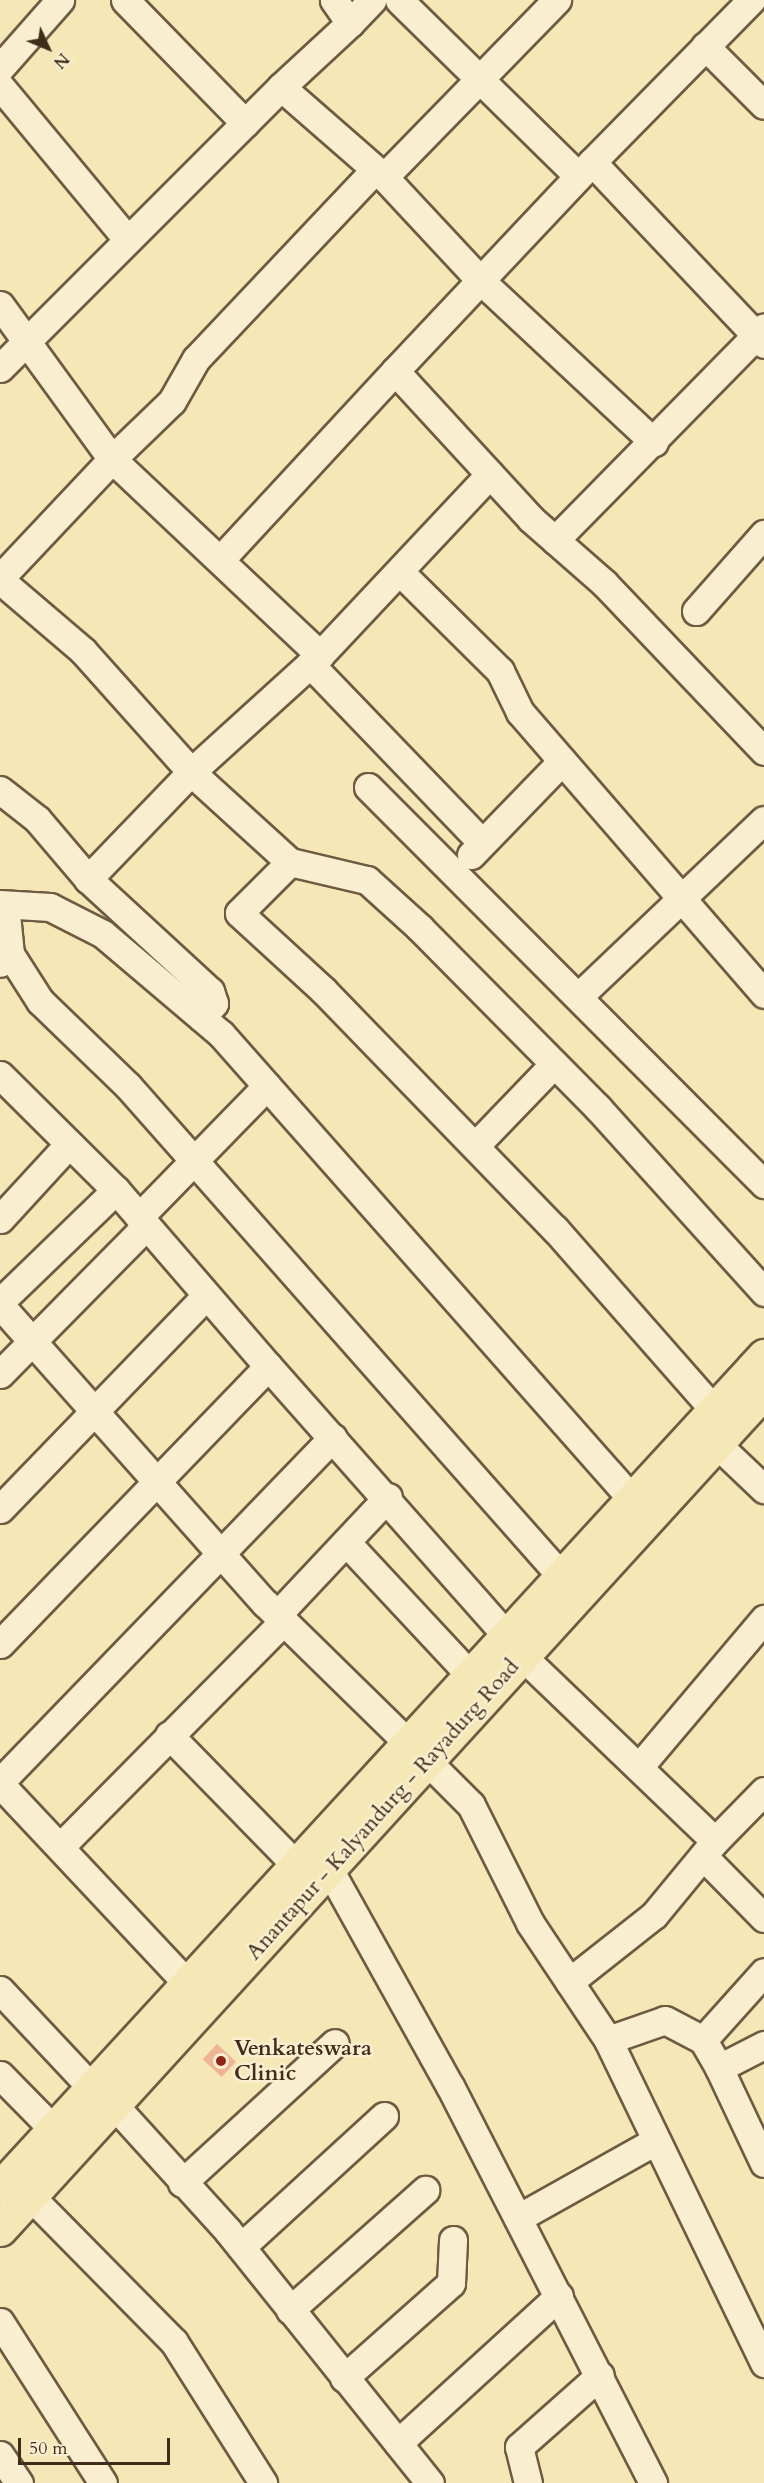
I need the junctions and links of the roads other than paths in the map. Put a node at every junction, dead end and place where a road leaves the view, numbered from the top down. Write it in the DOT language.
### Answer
graph roads {
  1 [pos="60,0"];
  2 [pos="125,0"];
  3 [pos="334,0"];
  4 [pos="372,0"];
  5 [pos="399,0"];
  6 [pos="556,0"];
  7 [pos="751,0"];
  8 [pos="350,22"];
  9 [pos="705,46"];
  10 [pos="0,68"];
  11 [pos="478,78"];
  12 [pos="0,86"];
  13 [pos="281,87"];
  14 [pos="764,105"];
  15 [pos="244,123"];
  16 [pos="585,169"];
  17 [pos="380,173"];
  18 [pos="128,240"];
  19 [pos="480,280"];
  20 [pos="0,305"];
  21 [pos="761,336"];
  22 [pos="28,339"];
  23 [pos="0,368"];
  24 [pos="395,371"];
  25 [pos="654,442"];
  26 [pos="112,459"];
  27 [pos="490,474"];
  28 [pos="764,534"];
  29 [pos="555,540"];
  30 [pos="220,560"];
  31 [pos="400,572"];
  32 [pos="0,579"];
  33 [pos="696,611"];
  34 [pos="315,659"];
  35 [pos="761,743"];
  36 [pos="562,761"];
  37 [pos="190,772"];
  38 [pos="368,787"];
  39 [pos="0,790"];
  40 [pos="764,820"];
  41 [pos="482,843"];
  42 [pos="290,862"];
  43 [pos="456,870"];
  44 [pos="88,879"];
  45 [pos="679,897"];
  46 [pos="0,905"];
  47 [pos="5,959"];
  48 [pos="764,994"];
  49 [pos="579,996"];
  50 [pos="202,1018"];
  51 [pos="554,1064"];
  52 [pos="0,1075"];
  53 [pos="267,1086"];
  54 [pos="69,1144"];
  55 [pos="475,1146"];
  56 [pos="195,1163"];
  57 [pos="764,1184"];
  58 [pos="116,1190"];
  59 [pos="0,1219"];
  60 [pos="143,1221"];
  61 [pos="764,1292"];
  62 [pos="206,1296"];
  63 [pos="0,1304"];
  64 [pos="33,1340"];
  65 [pos="764,1356"];
  66 [pos="268,1366"];
  67 [pos="0,1374"];
  68 [pos="764,1391"];
  69 [pos="97,1408"];
  70 [pos="709,1427"];
  71 [pos="333,1437"];
  72 [pos="157,1478"];
  73 [pos="764,1490"];
  74 [pos="388,1497"];
  75 [pos="632,1499"];
  76 [pos="0,1509"];
  77 [pos="345,1542"];
  78 [pos="220,1551"];
  79 [pos="561,1576"];
  80 [pos="280,1618"];
  81 [pos="764,1619"];
  82 [pos="0,1644"];
  83 [pos="514,1645"];
  84 [pos="470,1675"];
  85 [pos="169,1736"];
  86 [pos="418,1752"];
  87 [pos="639,1767"];
  88 [pos="0,1783"];
  89 [pos="764,1791"];
  90 [pos="61,1846"];
  91 [pos="709,1849"];
  92 [pos="297,1866"];
  93 [pos="329,1869"];
  94 [pos="764,1918"];
  95 [pos="764,1972"];
  96 [pos="569,1982"];
  97 [pos="189,1985"];
  98 [pos="0,1989"];
  99 [pos="608,2040"];
  100 [pos="703,2040"];
  101 [pos="335,2043"];
  102 [pos="764,2045"];
  103 [pos="719,2068"];
  104 [pos="0,2075"];
  105 [pos="103,2097"];
  106 [pos="384,2116"];
  107 [pos="54,2130"];
  108 [pos="655,2140"];
  109 [pos="764,2163"];
  110 [pos="182,2183"];
  111 [pos="425,2190"];
  112 [pos="15,2191"];
  113 [pos="518,2218"];
  114 [pos="0,2229"];
  115 [pos="453,2240"];
  116 [pos="241,2247"];
  117 [pos="559,2296"];
  118 [pos="290,2310"];
  119 [pos="0,2322"];
  120 [pos="764,2363"];
  121 [pos="600,2375"];
  122 [pos="344,2378"];
  123 [pos="398,2443"];
  124 [pos="0,2456"];
  125 [pos="19,2483"];
  126 [pos="103,2483"];
  127 [pos="263,2483"];
  128 [pos="430,2483"];
  129 [pos="528,2483"];
  130 [pos="653,2483"];
  1 -- 10 [label="street"];
  2 -- 15 [label="street"];
  3 -- 8 [label="street"];
  4 -- 8 [label="street"];
  5 -- 11 [label="street"];
  6 -- 11 [label="street"];
  7 -- 9 [label="street"];
  8 -- 13 [label="street"];
  9 -- 14 [label="street"];
  9 -- 16 [label="street"];
  11 -- 16 [label="street"];
  11 -- 17 [label="street"];
  12 -- 18 [label="street"];
  13 -- 15 [label="street"];
  13 -- 17 [label="street"];
  15 -- 18 [label="street"];
  16 -- 19 [label="street"];
  16 -- 21 [label="street"];
  17 -- 19 [label="street"];
  17 -- 26 [label="street"];
  18 -- 22 [label="street"];
  19 -- 24 [label="street"];
  19 -- 25 [label="street"];
  20 -- 22 [label="street"];
  21 -- 25 [label="street"];
  22 -- 23 [label="street"];
  22 -- 26 [label="street"];
  24 -- 27 [label="street"];
  24 -- 30 [label="street"];
  25 -- 29 [label="street"];
  26 -- 30 [label="street"];
  26 -- 32 [label="street"];
  27 -- 29 [label="street"];
  27 -- 31 [label="street"];
  28 -- 33 [label="street"];
  29 -- 35 [label="street"];
  30 -- 34 [label="street"];
  31 -- 34 [label="street"];
  31 -- 36 [label="street"];
  32 -- 37 [label="street"];
  34 -- 37 [label="street"];
  34 -- 41 [label="street"];
  36 -- 41 [label="street"];
  36 -- 45 [label="street"];
  37 -- 42 [label="street"];
  37 -- 44 [label="street"];
  38 -- 43 [label="street"];
  39 -- 44 [label="street"];
  40 -- 45 [label="street"];
  41 -- 43 [label="street"];
  42 -- 51 [label="street"];
  42 -- 55 [label="street"];
  43 -- 49 [label="street"];
  44 -- 50 [label="street"];
  45 -- 48 [label="street"];
  45 -- 49 [label="street"];
  46 -- 47 [label="street"];
  46 -- 50 [label="street"];
  47 -- 56 [label="street"];
  49 -- 57 [label="street"];
  50 -- 53 [label="street"];
  51 -- 55 [label="street"];
  51 -- 61 [label="street"];
  52 -- 54 [label="street"];
  53 -- 56 [label="street"];
  53 -- 75 [label="street"];
  54 -- 58 [label="street"];
  54 -- 59 [label="street"];
  55 -- 70 [label="street"];
  56 -- 60 [label="street"];
  56 -- 79 [label="street"];
  58 -- 60 [label="street"];
  58 -- 63 [label="street"];
  60 -- 62 [label="street"];
  60 -- 64 [label="street"];
  62 -- 66 [label="street"];
  62 -- 69 [label="street"];
  63 -- 64 [label="street"];
  64 -- 67 [label="street"];
  64 -- 69 [label="street"];
  65 -- 70 [label="highway, Anantapur - Kalyandurg - Rayadurg Road"];
  66 -- 71 [label="street"];
  66 -- 72 [label="street"];
  68 -- 70 [label="highway, Anantapur - Kalyandurg - Rayadurg Road"];
  69 -- 72 [label="street"];
  69 -- 76 [label="street"];
  70 -- 73 [label="street"];
  70 -- 75 [label="highway, Anantapur - Kalyandurg - Rayadurg Road"];
  70 -- 83 [label="highway, Anantapur - Kalyandurg - Rayadurg Road"];
  71 -- 74 [label="street"];
  71 -- 78 [label="street"];
  72 -- 78 [label="street"];
  72 -- 82 [label="street"];
  74 -- 77 [label="street"];
  74 -- 83 [label="street"];
  75 -- 79 [label="highway, Anantapur - Kalyandurg - Rayadurg Road"];
  77 -- 80 [label="street"];
  77 -- 84 [label="street"];
  78 -- 80 [label="street"];
  78 -- 88 [label="street"];
  79 -- 83 [label="highway, Anantapur - Kalyandurg - Rayadurg Road"];
  80 -- 85 [label="street"];
  80 -- 86 [label="street"];
  81 -- 87 [label="street"];
  83 -- 84 [label="highway, Anantapur - Kalyandurg - Rayadurg Road"];
  83 -- 86 [label="highway, Anantapur - Kalyandurg - Rayadurg Road"];
  83 -- 87 [label="street"];
  84 -- 86 [label="highway, Anantapur - Kalyandurg - Rayadurg Road"];
  85 -- 90 [label="street"];
  85 -- 92 [label="street"];
  86 -- 92 [label="highway, Anantapur - Kalyandurg - Rayadurg Road"];
  86 -- 93 [label="highway, Anantapur - Kalyandurg - Rayadurg Road"];
  86 -- 96 [label="street"];
  87 -- 91 [label="street"];
  88 -- 90 [label="street"];
  89 -- 91 [label="street"];
  90 -- 97 [label="street"];
  91 -- 94 [label="street"];
  91 -- 96 [label="street"];
  92 -- 97 [label="highway, Anantapur - Kalyandurg - Rayadurg Road"];
  93 -- 105 [label="highway, Anantapur - Kalyandurg - Rayadurg Road"];
  93 -- 113 [label="street"];
  95 -- 100 [label="street"];
  96 -- 99 [label="street"];
  97 -- 105 [label="highway, Anantapur - Kalyandurg - Rayadurg Road"];
  98 -- 105 [label="street"];
  99 -- 100 [label="street"];
  99 -- 108 [label="street"];
  100 -- 103 [label="street"];
  101 -- 110 [label="street"];
  102 -- 103 [label="street"];
  103 -- 109 [label="street"];
  104 -- 107 [label="street"];
  105 -- 107 [label="highway, Anantapur - Kalyandurg - Rayadurg Road"];
  105 -- 110 [label="street"];
  105 -- 112 [label="highway, Anantapur - Kalyandurg - Rayadurg Road"];
  106 -- 116 [label="street"];
  107 -- 112 [label="highway, Anantapur - Kalyandurg - Rayadurg Road"];
  108 -- 113 [label="street"];
  108 -- 120 [label="street"];
  110 -- 116 [label="street"];
  111 -- 118 [label="street"];
  112 -- 114 [label="highway, Anantapur - Kalyandurg - Rayadurg Road"];
  112 -- 127 [label="street"];
  113 -- 117 [label="street"];
  115 -- 122 [label="street"];
  116 -- 118 [label="street"];
  117 -- 121 [label="street"];
  117 -- 123 [label="street"];
  118 -- 122 [label="street"];
  119 -- 126 [label="street"];
  121 -- 129 [label="street"];
  121 -- 130 [label="street"];
  122 -- 123 [label="street"];
  123 -- 128 [label="street"];
  124 -- 125 [label="street"];
}
